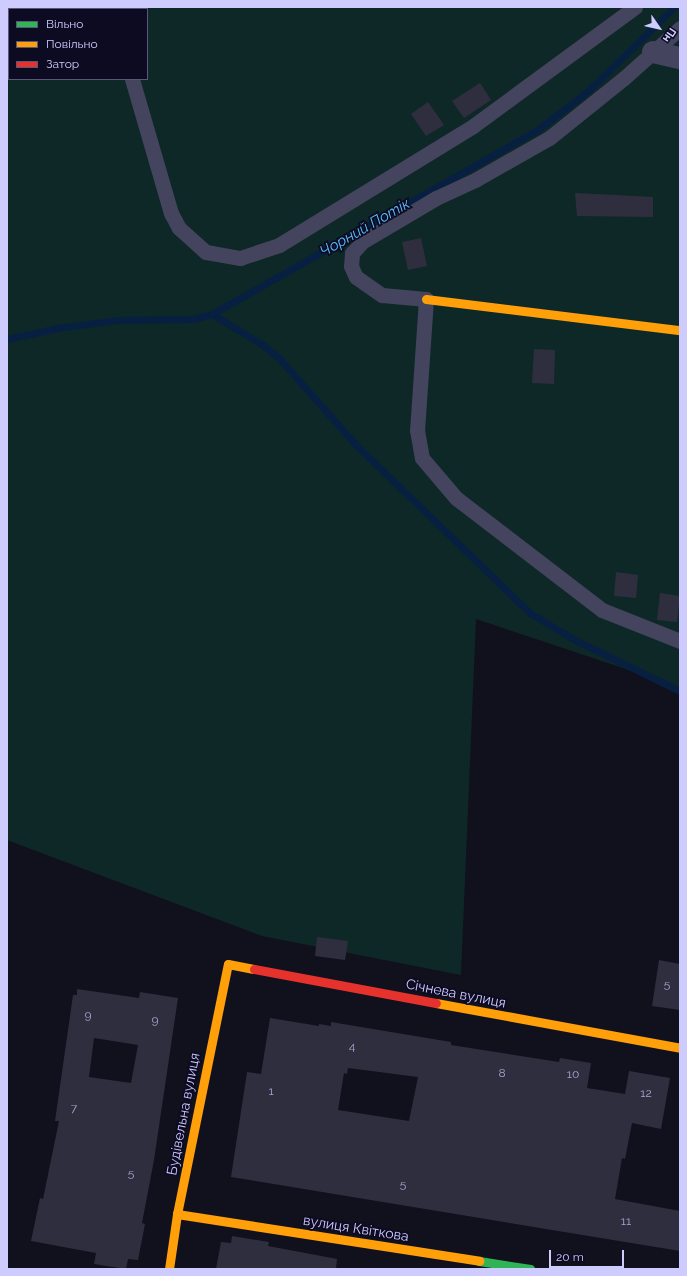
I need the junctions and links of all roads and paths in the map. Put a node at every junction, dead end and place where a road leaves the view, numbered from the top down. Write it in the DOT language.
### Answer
graph roads {
  1 [pos="635,7"];
  2 [pos="680,28"];
  3 [pos="654,52"];
  4 [pos="680,58"];
  5 [pos="132,80"];
  6 [pos="426,299"];
  7 [pos="680,330"];
  8 [pos="680,641"];
  9 [pos="228,964"];
  10 [pos="680,1048"];
  11 [pos="177,1214"];
  12 [pos="169,1269"];
  13 [pos="530,1269"];
  1 -- 5 [label="lane"];
  2 -- 3 [label="lane"];
  3 -- 4 [label="street"];
  3 -- 6 [label="lane"];
  6 -- 7 [label="street"];
  6 -- 8 [label="lane"];
  9 -- 10 [label="street, Січнева вулиця"];
  9 -- 11 [label="street, Будівельна вулиця"];
  11 -- 12 [label="street, Будівельна вулиця"];
  11 -- 13 [label="street, вулиця Квіткова"];
}
